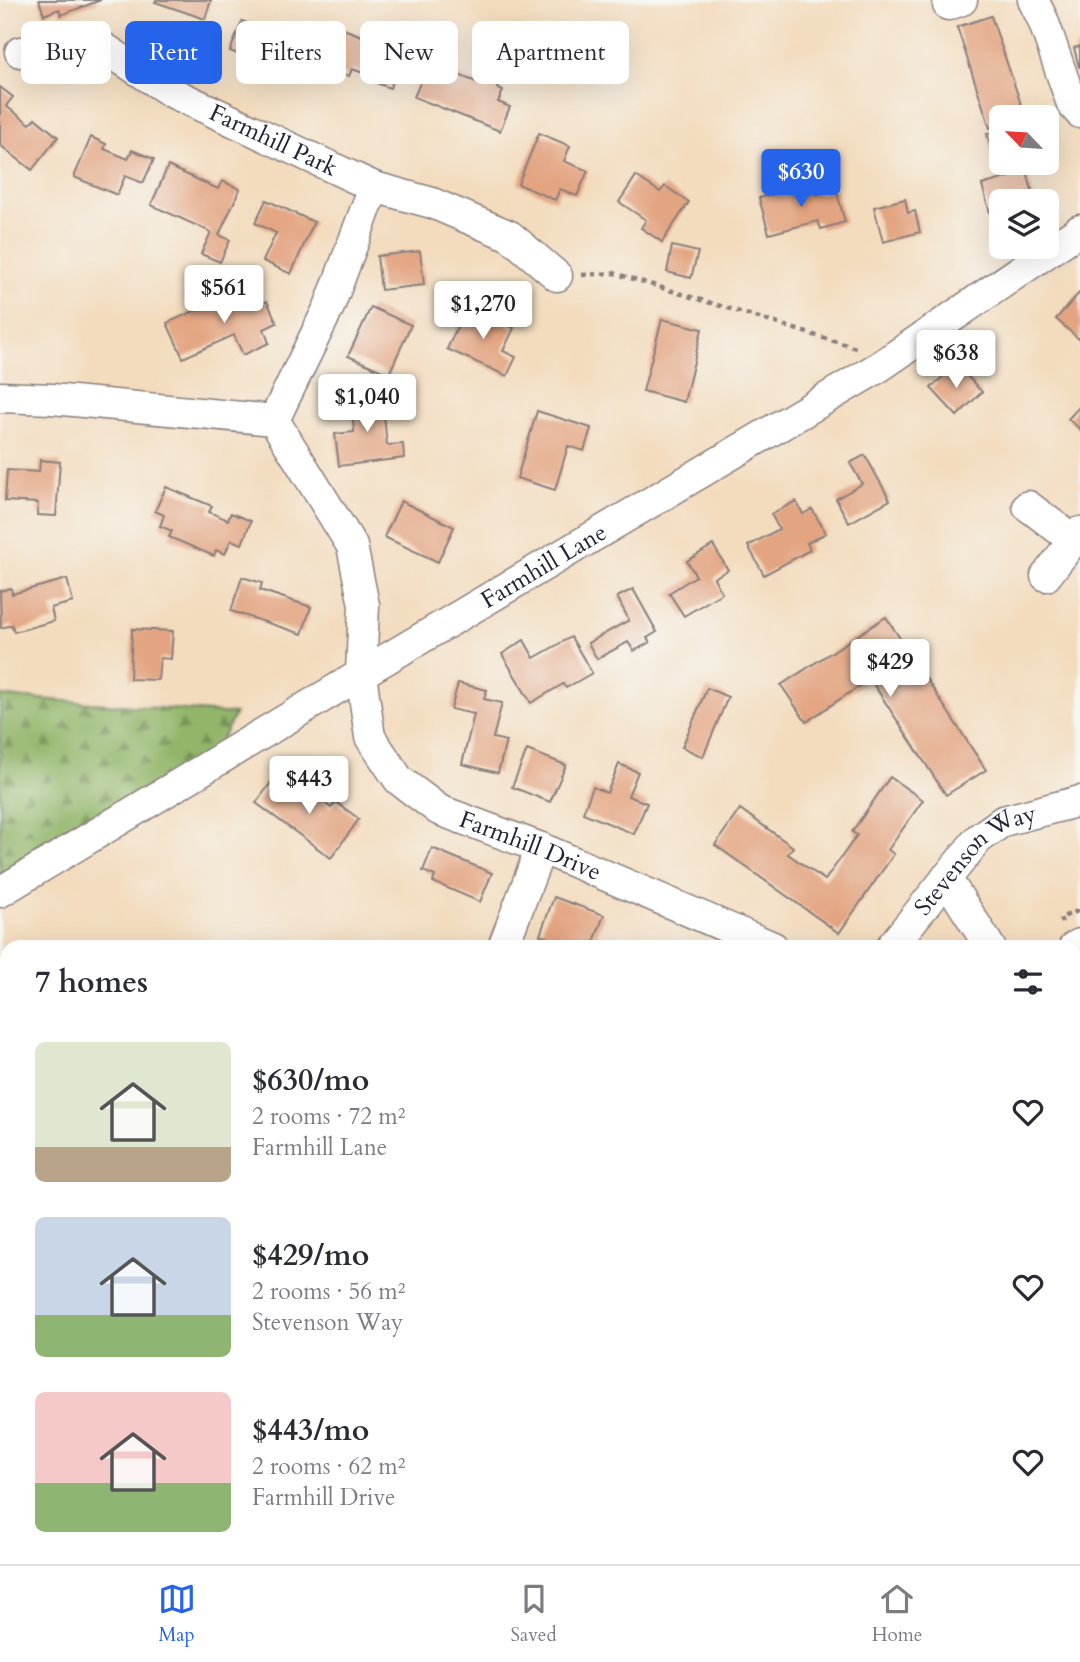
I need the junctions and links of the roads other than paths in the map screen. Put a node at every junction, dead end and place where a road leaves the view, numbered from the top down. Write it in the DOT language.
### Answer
graph roads {
  1 [pos="1033,0"];
  2 [pos="20,52"];
  3 [pos="1080,113"];
  4 [pos="374,187"];
  5 [pos="1080,230"];
  6 [pos="557,276"];
  7 [pos="0,397"];
  8 [pos="274,420"];
  9 [pos="1028,506"];
  10 [pos="1077,536"];
  11 [pos="1046,576"];
  12 [pos="361,674"];
  13 [pos="1080,801"];
  14 [pos="541,848"];
  15 [pos="946,878"];
  16 [pos="0,892"];
  17 [pos="506,940"];
  18 [pos="757,940"];
  19 [pos="897,940"];
  20 [pos="986,940"];
  1 -- 3 [label="street"];
  2 -- 4 [label="street, Farmhill Park"];
  4 -- 6 [label="street, Farmhill Park"];
  4 -- 8 [label="street"];
  5 -- 12 [label="street, Farmhill Lane"];
  7 -- 8 [label="street"];
  8 -- 12 [label="street"];
  9 -- 10 [label="street"];
  10 -- 11 [label="street"];
  12 -- 14 [label="street, Farmhill Drive"];
  12 -- 16 [label="street, Farmhill Lane"];
  13 -- 15 [label="street, Stevenson Way"];
  14 -- 17 [label="street"];
  14 -- 18 [label="street, Farmhill Drive"];
  15 -- 19 [label="street, Stevenson Way"];
  15 -- 20 [label="street"];
}
